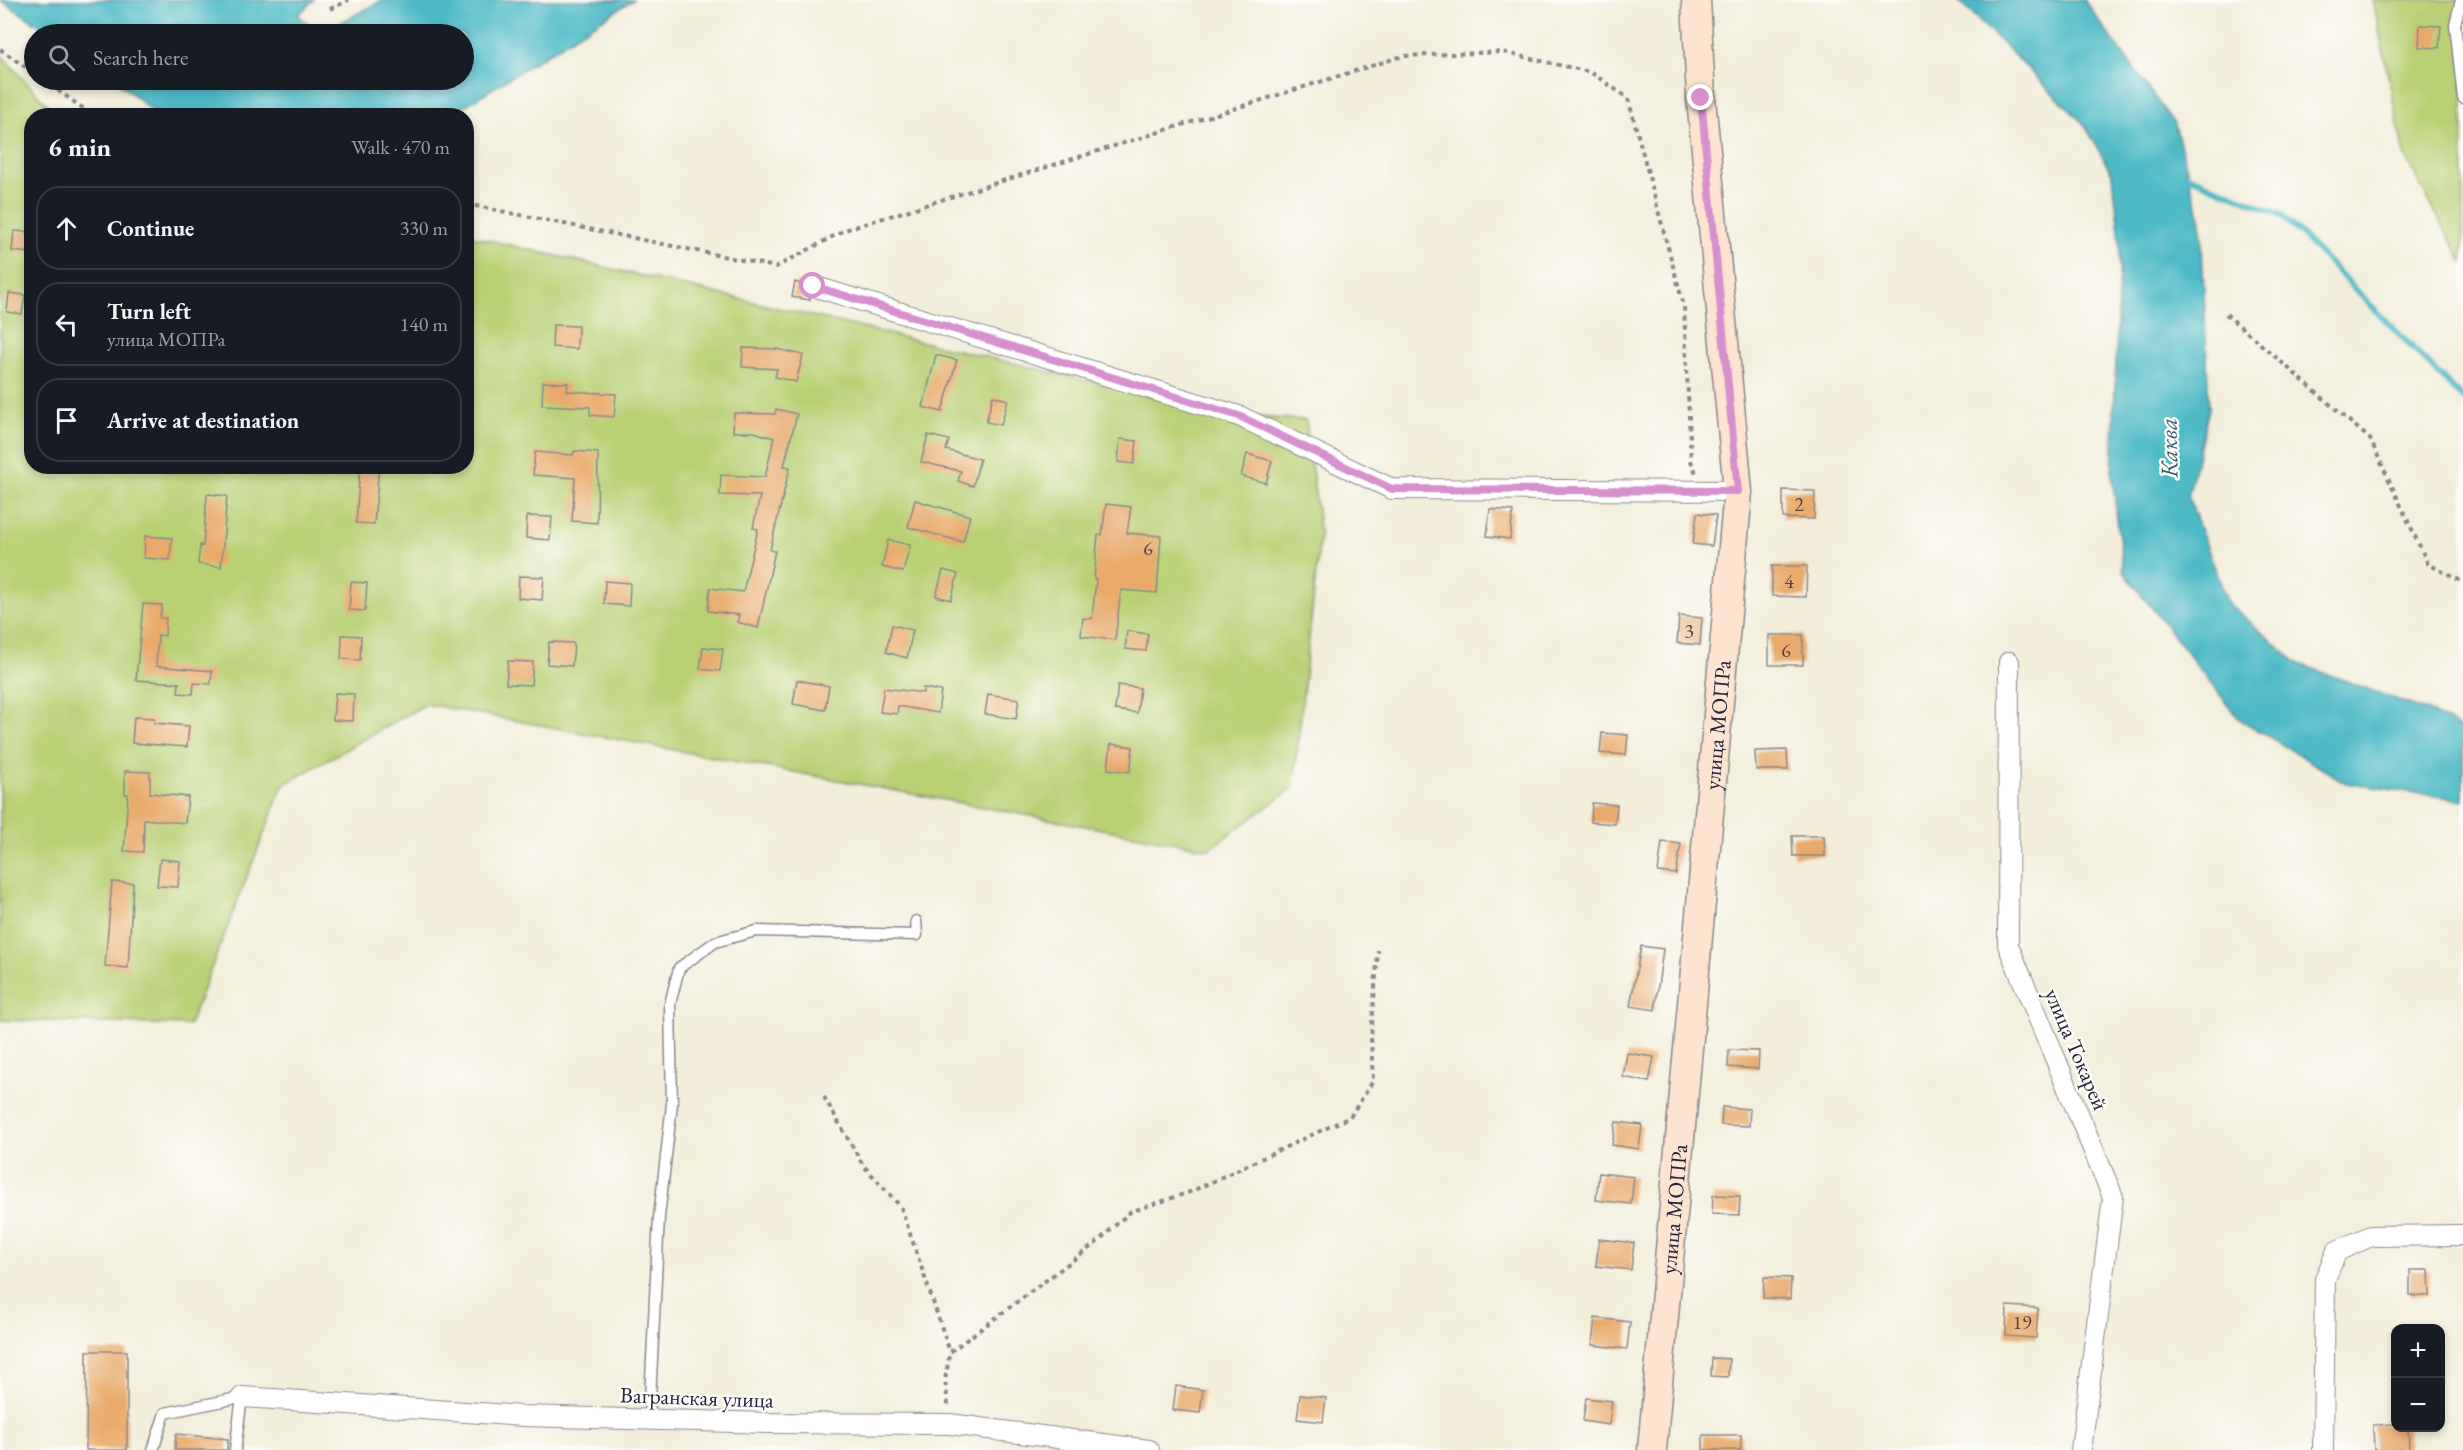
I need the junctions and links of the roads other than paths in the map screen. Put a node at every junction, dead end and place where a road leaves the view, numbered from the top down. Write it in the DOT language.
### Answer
graph roads {
  1 [pos="1696,0"];
  2 [pos="2461,0"];
  3 [pos="2463,98"];
  4 [pos="813,286"];
  5 [pos="1738,491"];
  6 [pos="2009,662"];
  7 [pos="916,921"];
  8 [pos="2463,1235"];
  9 [pos="242,1397"];
  10 [pos="649,1420"];
  11 [pos="153,1450"];
  12 [pos="235,1450"];
  13 [pos="1149,1450"];
  14 [pos="1652,1450"];
  15 [pos="2081,1450"];
  16 [pos="2323,1450"];
  1 -- 5 [label="main road, улица МОПРа"];
  2 -- 3 [label="lane"];
  4 -- 5 [label="street"];
  5 -- 14 [label="main road, улица МОПРа"];
  6 -- 15 [label="street, улица Токарей"];
  7 -- 10 [label="lane"];
  8 -- 16 [label="street"];
  9 -- 10 [label="street, Вагранская улица"];
  9 -- 11 [label="lane"];
  9 -- 12 [label="lane"];
  10 -- 13 [label="street, Вагранская улица"];
}
